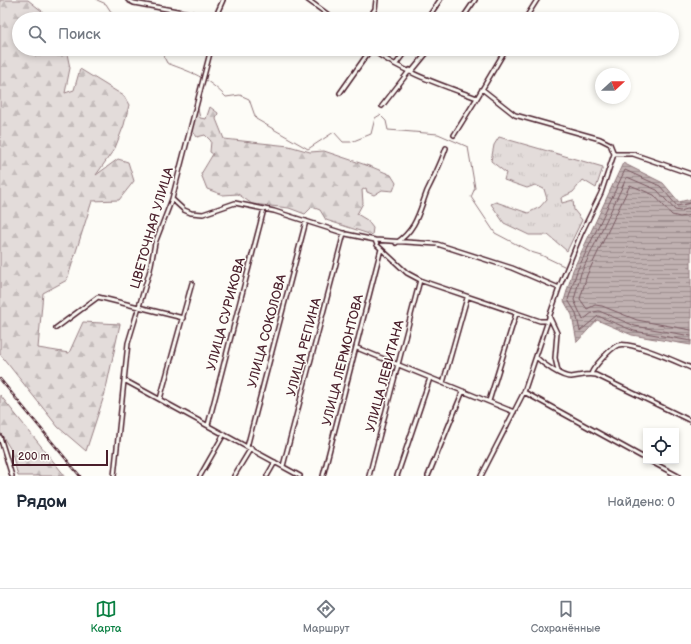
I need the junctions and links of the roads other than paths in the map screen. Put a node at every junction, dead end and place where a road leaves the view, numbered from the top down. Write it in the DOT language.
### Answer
graph roads {
  1 [pos="128,0"];
  2 [pos="223,0"];
  3 [pos="308,0"];
  4 [pos="376,0"];
  5 [pos="440,0"];
  6 [pos="475,0"];
  7 [pos="537,0"];
  8 [pos="183,12"];
  9 [pos="218,12"];
  10 [pos="324,12"];
  11 [pos="373,12"];
  12 [pos="432,12"];
  13 [pos="467,12"];
  14 [pos="529,12"];
  15 [pos="209,56"];
  16 [pos="366,56"];
  17 [pos="383,56"];
  18 [pos="402,56"];
  19 [pos="424,56"];
  20 [pos="502,56"];
  21 [pos="396,64"];
  22 [pos="411,71"];
  23 [pos="482,89"];
  24 [pos="340,93"];
  25 [pos="477,98"];
  26 [pos="382,106"];
  27 [pos="454,135"];
  28 [pos="446,148"];
  29 [pos="614,154"];
  30 [pos="691,174"];
  31 [pos="172,198"];
  32 [pos="264,209"];
  33 [pos="306,221"];
  34 [pos="344,233"];
  35 [pos="375,240"];
  36 [pos="396,243"];
  37 [pos="381,249"];
  38 [pos="420,280"];
  39 [pos="192,283"];
  40 [pos="558,288"];
  41 [pos="467,298"];
  42 [pos="139,307"];
  43 [pos="516,314"];
  44 [pos="548,316"];
  45 [pos="183,318"];
  46 [pos="547,321"];
  47 [pos="56,328"];
  48 [pos="356,348"];
  49 [pos="536,357"];
  50 [pos="398,365"];
  51 [pos="691,368"];
  52 [pos="558,372"];
  53 [pos="591,374"];
  54 [pos="430,378"];
  55 [pos="124,380"];
  56 [pos="443,383"];
  57 [pos="463,391"];
  58 [pos="524,392"];
  59 [pos="160,399"];
  60 [pos="489,402"];
  61 [pos="514,412"];
  62 [pos="691,421"];
  63 [pos="208,425"];
  64 [pos="224,434"];
  65 [pos="0,437"];
  66 [pos="249,447"];
  67 [pos="643,457"];
  68 [pos="275,462"];
  69 [pos="656,464"];
  70 [pos="283,466"];
  71 [pos="12,476"];
  72 [pos="114,476"];
  73 [pos="200,476"];
  74 [pos="234,476"];
  75 [pos="267,476"];
  76 [pos="300,476"];
  77 [pos="323,476"];
  78 [pos="369,476"];
  79 [pos="397,476"];
  80 [pos="428,476"];
  81 [pos="481,476"];
  82 [pos="678,476"];
  1 -- 8 [label="street"];
  2 -- 9 [label="street"];
  3 -- 10 [label="street"];
  4 -- 11 [label="street"];
  5 -- 12 [label="street"];
  6 -- 13 [label="street"];
  7 -- 14 [label="street"];
  15 -- 31 [label="street, ЦВЕТОЧНАЯ УЛИЦА"];
  16 -- 24 [label="street"];
  17 -- 21 [label="street"];
  18 -- 21 [label="street"];
  19 -- 22 [label="street"];
  20 -- 23 [label="street"];
  21 -- 22 [label="street"];
  22 -- 25 [label="street"];
  22 -- 26 [label="street"];
  23 -- 25 [label="street"];
  23 -- 29 [label="street"];
  25 -- 27 [label="street"];
  28 -- 36 [label="street"];
  29 -- 30 [label="street"];
  29 -- 40 [label="street"];
  31 -- 32 [label="street"];
  31 -- 42 [label="street, ЦВЕТОЧНАЯ УЛИЦА"];
  32 -- 33 [label="street"];
  32 -- 63 [label="street, УЛИЦА СУРИКОВА"];
  33 -- 34 [label="street"];
  33 -- 66 [label="street, УЛИЦА СОКОЛОВА"];
  34 -- 35 [label="street"];
  34 -- 70 [label="street, УЛИЦА РЕПИНА"];
  35 -- 36 [label="street"];
  35 -- 37 [label="street"];
  36 -- 40 [label="street"];
  37 -- 38 [label="street"];
  37 -- 48 [label="street, УЛИЦА ЛЕРМОНТОВА"];
  38 -- 41 [label="street"];
  38 -- 50 [label="street, УЛИЦА ЛЕВИТАНА"];
  39 -- 45 [label="street"];
  40 -- 44 [label="street"];
  41 -- 43 [label="street"];
  41 -- 56 [label="street"];
  42 -- 45 [label="street"];
  42 -- 47 [label="street"];
  42 -- 55 [label="street, ЦВЕТОЧНАЯ УЛИЦА"];
  43 -- 46 [label="street"];
  43 -- 60 [label="street"];
  44 -- 46 [label="street"];
  44 -- 52 [label="street"];
  45 -- 59 [label="street"];
  46 -- 49 [label="street"];
  48 -- 50 [label="street"];
  48 -- 77 [label="street, УЛИЦА ЛЕРМОНТОВА"];
  49 -- 52 [label="street"];
  49 -- 58 [label="street"];
  50 -- 54 [label="street"];
  50 -- 78 [label="street, УЛИЦА ЛЕВИТАНА"];
  51 -- 53 [label="street"];
  52 -- 53 [label="street"];
  53 -- 62 [label="street"];
  54 -- 56 [label="street"];
  54 -- 79 [label="street"];
  55 -- 59 [label="street"];
  55 -- 72 [label="street, ЦВЕТОЧНАЯ УЛИЦА"];
  56 -- 57 [label="street"];
  57 -- 60 [label="street"];
  57 -- 80 [label="street"];
  58 -- 61 [label="street"];
  58 -- 67 [label="street"];
  59 -- 63 [label="street"];
  60 -- 61 [label="street"];
  61 -- 81 [label="street"];
  63 -- 64 [label="street"];
  64 -- 66 [label="street"];
  64 -- 73 [label="street"];
  65 -- 71 [label="street"];
  66 -- 68 [label="street"];
  66 -- 74 [label="street, УЛИЦА СОКОЛОВА"];
  68 -- 70 [label="street"];
  68 -- 75 [label="street"];
  69 -- 82 [label="street"];
  70 -- 76 [label="street"];
}
